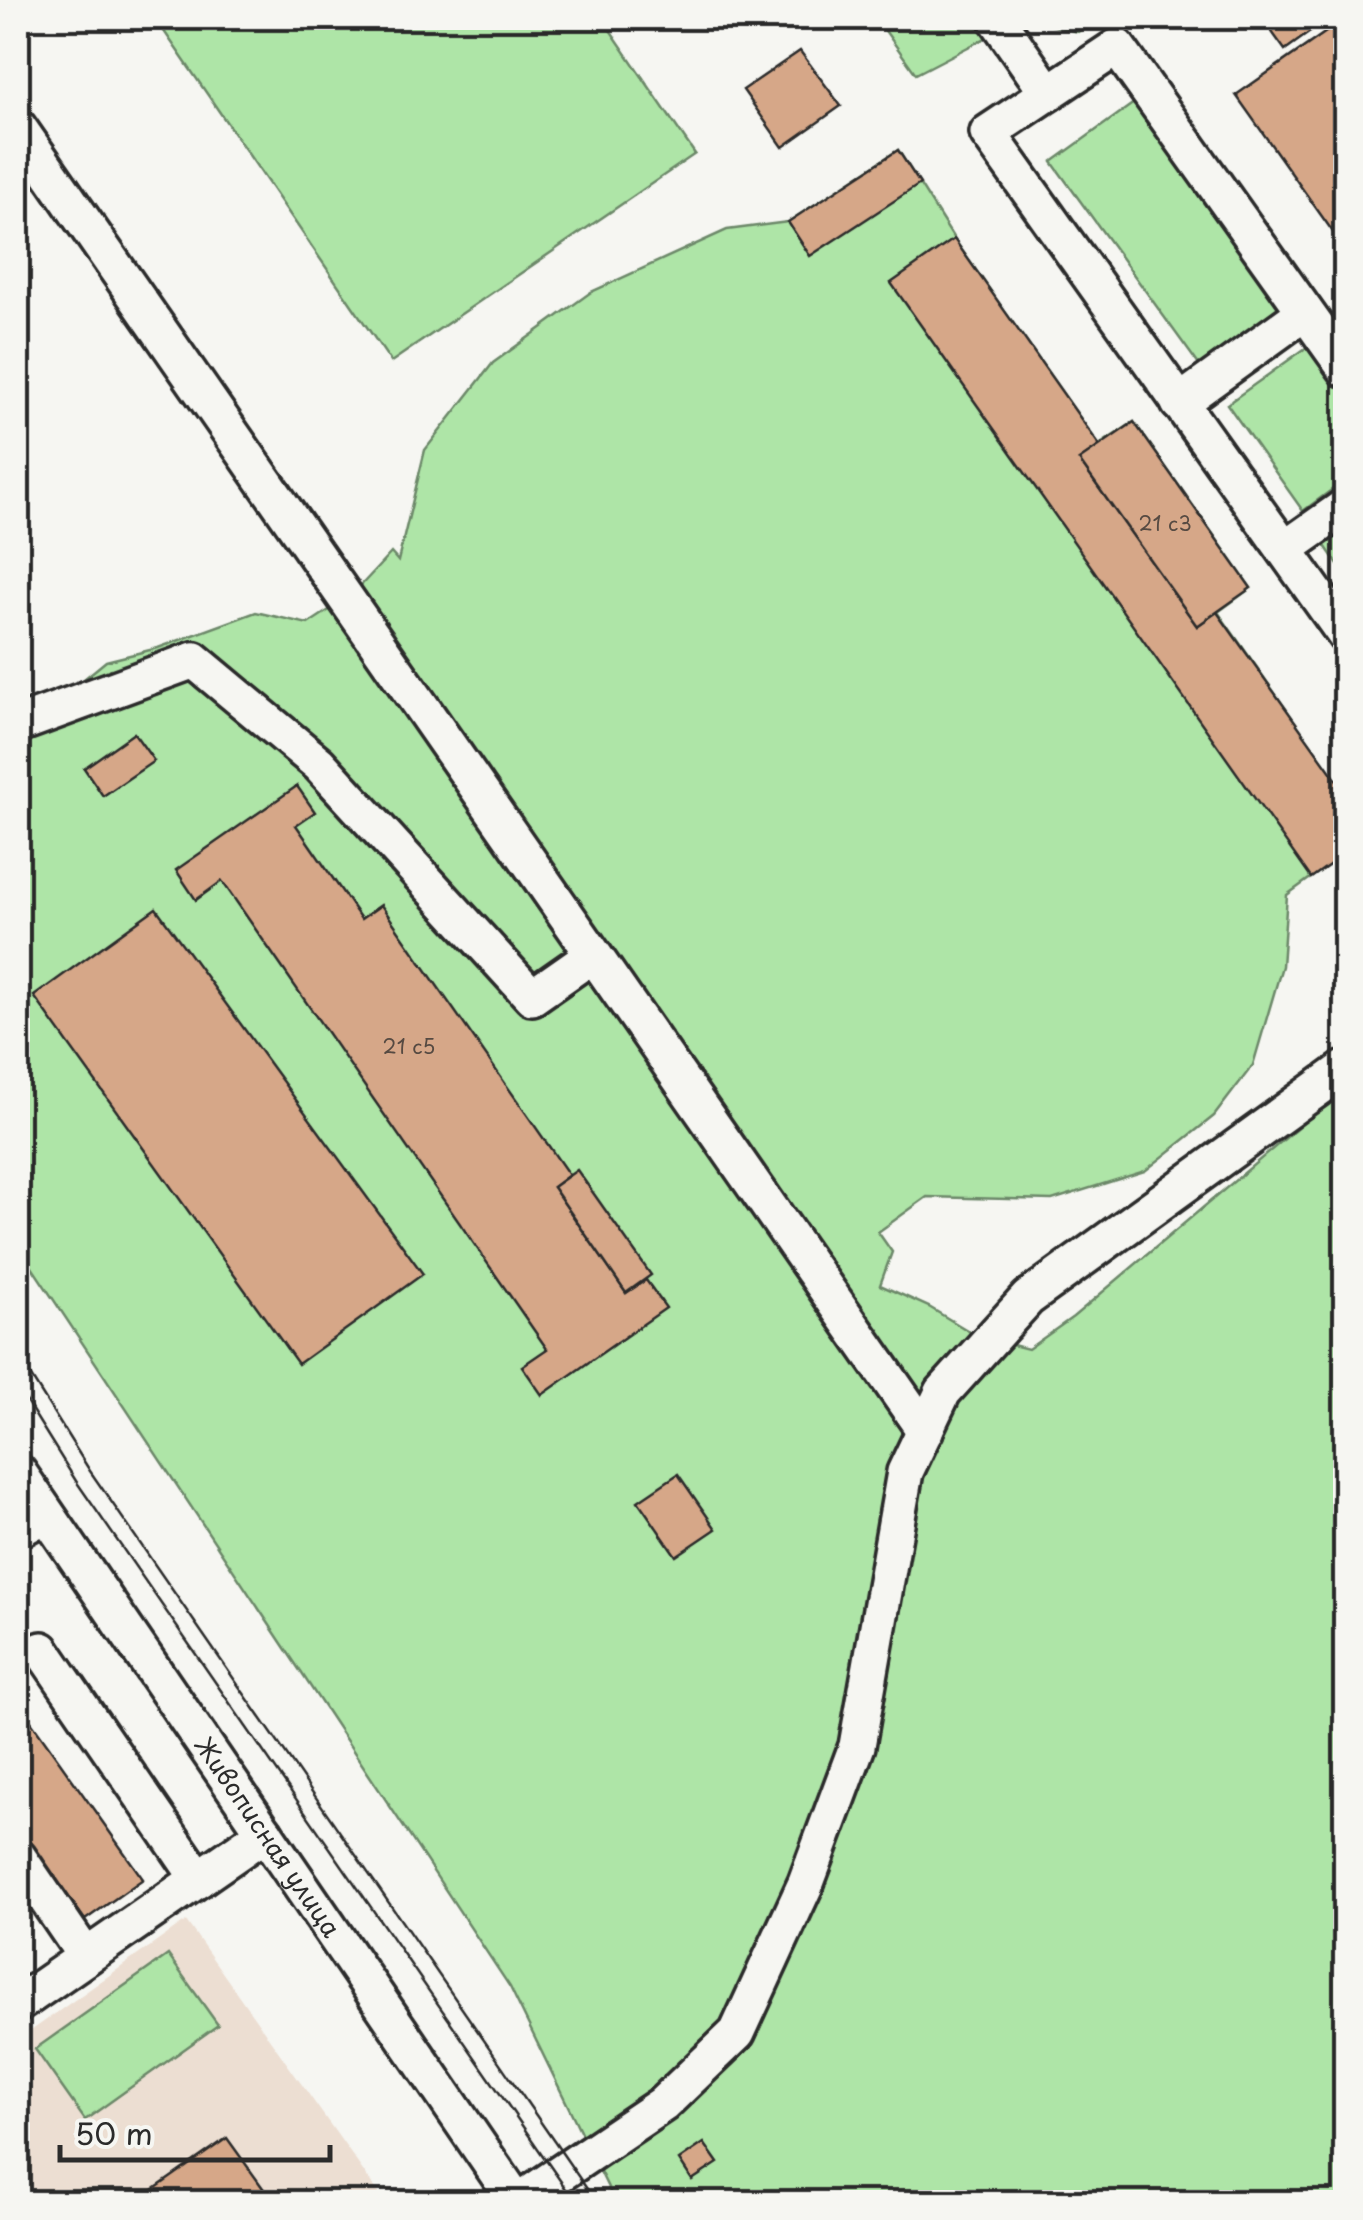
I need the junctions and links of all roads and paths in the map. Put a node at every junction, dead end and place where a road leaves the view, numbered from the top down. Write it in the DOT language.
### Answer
graph roads {
  1 [pos="996,18"];
  2 [pos="1048,93"];
  3 [pos="18,127"];
  4 [pos="1305,312"];
  5 [pos="1346,370"];
  6 [pos="1179,404"];
  7 [pos="1346,506"];
  8 [pos="1285,549"];
  9 [pos="1346,636"];
  10 [pos="22,723"];
  11 [pos="592,955"];
  12 [pos="1346,1068"];
  13 [pos="925,1431"];
  14 [pos="18,1472"];
  15 [pos="31,1522"];
  16 [pos="42,1650"];
  17 [pos="264,1833"];
  18 [pos="18,1857"];
  19 [pos="199,1879"];
  20 [pos="86,1957"];
  21 [pos="18,2004"];
  22 [pos="517,2202"];
  1 -- 2 [label="street"];
  2 -- 4 [label="street"];
  2 -- 6 [label="street"];
  3 -- 11 [label="street"];
  4 -- 5 [label="street"];
  4 -- 6 [label="street"];
  6 -- 8 [label="street"];
  7 -- 8 [label="street"];
  8 -- 9 [label="street"];
  10 -- 11 [label="street"];
  11 -- 13 [label="street"];
  12 -- 13 [label="street"];
  13 -- 22 [label="street"];
  14 -- 15 [label="street, Живописная улица"];
  15 -- 17 [label="street, Живописная улица"];
  16 -- 19 [label="street"];
  17 -- 19 [label="street"];
  17 -- 22 [label="street, Живописная улица"];
  18 -- 20 [label="street"];
  19 -- 20 [label="street"];
  20 -- 21 [label="street"];
}
